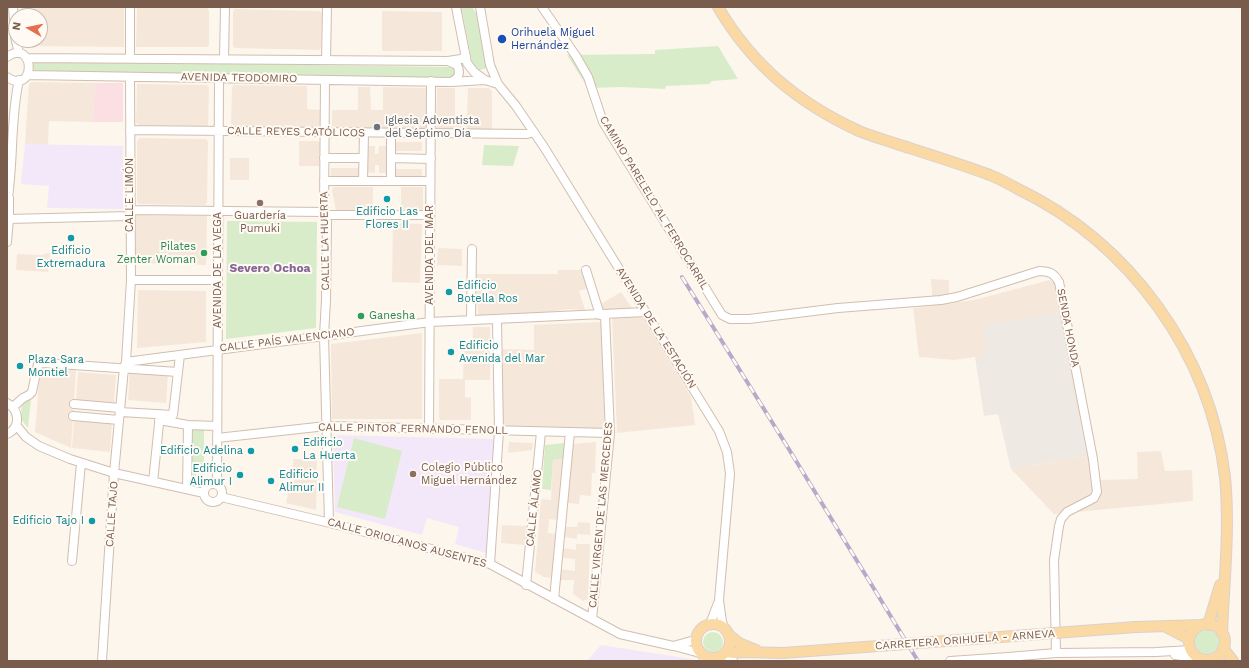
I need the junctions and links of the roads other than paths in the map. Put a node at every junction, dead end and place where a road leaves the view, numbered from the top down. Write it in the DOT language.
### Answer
graph roads {
  1 [pos="130,7"];
  2 [pos="225,7"];
  3 [pos="327,7"];
  4 [pos="456,7"];
  5 [pos="480,7"];
  6 [pos="542,7"];
  7 [pos="718,7"];
  8 [pos="20,48"];
  9 [pos="9,55"];
  10 [pos="23,55"];
  11 [pos="466,56"];
  12 [pos="130,58"];
  13 [pos="224,59"];
  14 [pos="326,60"];
  15 [pos="448,61"];
  16 [pos="490,65"];
  17 [pos="475,73"];
  18 [pos="27,75"];
  19 [pos="130,77"];
  20 [pos="10,78"];
  21 [pos="219,78"];
  22 [pos="325,80"];
  23 [pos="485,80"];
  24 [pos="431,81"];
  25 [pos="452,82"];
  26 [pos="498,84"];
  27 [pos="130,130"];
  28 [pos="219,131"];
  29 [pos="325,132"];
  30 [pos="534,132"];
  31 [pos="364,133"];
  32 [pos="391,133"];
  33 [pos="431,134"];
  34 [pos="324,158"];
  35 [pos="363,158"];
  36 [pos="391,158"];
  37 [pos="431,159"];
  38 [pos="324,181"];
  39 [pos="363,181"];
  40 [pos="390,181"];
  41 [pos="430,181"];
  42 [pos="8,195"];
  43 [pos="7,204"];
  44 [pos="218,211"];
  45 [pos="130,213"];
  46 [pos="324,213"];
  47 [pos="430,215"];
  48 [pos="9,219"];
  49 [pos="7,242"];
  50 [pos="472,250"];
  51 [pos="586,270"];
  52 [pos="130,280"];
  53 [pos="218,280"];
  54 [pos="646,312"];
  55 [pos="603,315"];
  56 [pos="722,315"];
  57 [pos="471,320"];
  58 [pos="497,320"];
  59 [pos="430,322"];
  60 [pos="324,336"];
  61 [pos="218,350"];
  62 [pos="180,355"];
  63 [pos="125,365"];
  64 [pos="178,372"];
  65 [pos="9,404"];
  66 [pos="74,404"];
  67 [pos="120,410"];
  68 [pos="73,416"];
  69 [pos="160,417"];
  70 [pos="119,420"];
  71 [pos="16,425"];
  72 [pos="188,425"];
  73 [pos="214,426"];
  74 [pos="326,426"];
  75 [pos="429,429"];
  76 [pos="499,431"];
  77 [pos="541,432"];
  78 [pos="570,432"];
  79 [pos="610,433"];
  80 [pos="9,434"];
  81 [pos="26,437"];
  82 [pos="217,438"];
  83 [pos="81,463"];
  84 [pos="114,473"];
  85 [pos="153,482"];
  86 [pos="217,485"];
  87 [pos="187,489"];
  88 [pos="204,493"];
  89 [pos="221,497"];
  90 [pos="329,522"];
  91 [pos="72,561"];
  92 [pos="490,564"];
  93 [pos="1225,570"];
  94 [pos="526,585"];
  95 [pos="554,599"];
  96 [pos="719,600"];
  97 [pos="592,619"];
  98 [pos="710,624"];
  99 [pos="1206,625"];
  100 [pos="1164,626"];
  101 [pos="727,632"];
  102 [pos="1222,633"];
  103 [pos="1189,639"];
  104 [pos="695,640"];
  105 [pos="673,646"];
  106 [pos="1223,648"];
  107 [pos="1191,650"];
  108 [pos="766,652"];
  109 [pos="1156,652"];
  110 [pos="1056,653"];
  111 [pos="712,657"];
  112 [pos="1206,660"];
  113 [pos="102,661"];
  114 [pos="733,661"];
  115 [pos="950,661"];
  116 [pos="1233,661"];
  1 -- 12 [label="street"];
  2 -- 13 [label="street"];
  3 -- 14 [label="street"];
  4 -- 11 [label="street"];
  5 -- 16 [label="street, AVENIDA DE LA ESTACIÓN"];
  6 -- 56 [label="street, CAMINO PARELELO AL FERROCARRIL"];
  7 -- 93 [label="main road"];
  8 -- 10 [label="street"];
  9 -- 10 [label="street, AVENIDA TEODOMIRO"];
  10 -- 12 [label="street, AVENIDA TEODOMIRO"];
  10 -- 18 [label="street"];
  11 -- 15 [label="street, AVENIDA TEODOMIRO"];
  11 -- 17 [label="street"];
  12 -- 13 [label="street, AVENIDA TEODOMIRO"];
  13 -- 14 [label="street, AVENIDA TEODOMIRO"];
  14 -- 15 [label="street, AVENIDA TEODOMIRO"];
  15 -- 25 [label="street"];
  16 -- 17 [label="street"];
  16 -- 26 [label="street, AVENIDA DE LA ESTACIÓN"];
  17 -- 23 [label="street"];
  18 -- 19 [label="street, AVENIDA TEODOMIRO"];
  18 -- 20 [label="street"];
  19 -- 21 [label="street, AVENIDA TEODOMIRO"];
  19 -- 27 [label="street, CALLE LIMÓN"];
  20 -- 42 [label="street"];
  21 -- 22 [label="street, AVENIDA TEODOMIRO"];
  21 -- 28 [label="street, AVENIDA DE LA VEGA"];
  22 -- 24 [label="street, AVENIDA TEODOMIRO"];
  22 -- 29 [label="street, CALLE LA HUERTA"];
  23 -- 25 [label="street, AVENIDA TEODOMIRO"];
  23 -- 26 [label="street, AVENIDA TEODOMIRO"];
  24 -- 25 [label="street, AVENIDA TEODOMIRO"];
  24 -- 33 [label="street, AVENIDA DEL MAR"];
  26 -- 30 [label="street, AVENIDA DE LA ESTACIÓN"];
  27 -- 28 [label="street, CALLE REYES CATÓLICOS"];
  27 -- 45 [label="street, CALLE LIMÓN"];
  28 -- 29 [label="street, CALLE REYES CATÓLICOS"];
  28 -- 44 [label="street, AVENIDA DE LA VEGA"];
  29 -- 31 [label="street, CALLE REYES CATÓLICOS"];
  29 -- 34 [label="street, CALLE LA HUERTA"];
  30 -- 33 [label="street, CALLE REYES CATÓLICOS"];
  30 -- 54 [label="street, AVENIDA DE LA ESTACIÓN"];
  31 -- 32 [label="street, CALLE REYES CATÓLICOS"];
  31 -- 35 [label="street"];
  32 -- 33 [label="street, CALLE REYES CATÓLICOS"];
  32 -- 36 [label="street"];
  33 -- 37 [label="street, AVENIDA DEL MAR"];
  34 -- 35 [label="street"];
  34 -- 38 [label="street, CALLE LA HUERTA"];
  35 -- 39 [label="street"];
  36 -- 37 [label="street"];
  36 -- 40 [label="street"];
  37 -- 41 [label="street, AVENIDA DEL MAR"];
  38 -- 39 [label="street"];
  38 -- 46 [label="street, CALLE LA HUERTA"];
  39 -- 40 [label="street"];
  40 -- 41 [label="street"];
  41 -- 47 [label="street, AVENIDA DEL MAR"];
  42 -- 43 [label="street"];
  42 -- 48 [label="street"];
  44 -- 45 [label="street"];
  44 -- 46 [label="street"];
  44 -- 53 [label="street, AVENIDA DE LA VEGA"];
  45 -- 48 [label="street"];
  45 -- 52 [label="street, CALLE LIMÓN"];
  46 -- 47 [label="street"];
  46 -- 60 [label="street, CALLE LA HUERTA"];
  47 -- 59 [label="street, AVENIDA DEL MAR"];
  48 -- 49 [label="street"];
  50 -- 57 [label="street"];
  51 -- 55 [label="street, CALLE VIRGEN DE LAS MERCEDES"];
  52 -- 53 [label="street"];
  52 -- 63 [label="street, CALLE LIMÓN"];
  53 -- 61 [label="street, AVENIDA DE LA VEGA"];
  54 -- 55 [label="street, CALLE PAÍS VALENCIANO"];
  54 -- 96 [label="street, AVENIDA DE LA ESTACIÓN"];
  55 -- 58 [label="street, CALLE PAÍS VALENCIANO"];
  55 -- 79 [label="street, CALLE VIRGEN DE LAS MERCEDES"];
  56 -- 110 [label="street, SENDA HONDA"];
  57 -- 58 [label="street, CALLE PAÍS VALENCIANO"];
  57 -- 59 [label="street, CALLE PAÍS VALENCIANO"];
  58 -- 76 [label="street"];
  59 -- 60 [label="street, CALLE PAÍS VALENCIANO"];
  59 -- 75 [label="street, AVENIDA DEL MAR"];
  60 -- 61 [label="street, CALLE PAÍS VALENCIANO"];
  60 -- 74 [label="street, CALLE LA HUERTA"];
  61 -- 62 [label="street, CALLE PAÍS VALENCIANO"];
  61 -- 73 [label="street, AVENIDA DE LA VEGA"];
  62 -- 63 [label="street, CALLE PAÍS VALENCIANO"];
  62 -- 64 [label="street"];
  63 -- 64 [label="street, CALLE PAÍS VALENCIANO"];
  63 -- 65 [label="street, CALLE PAÍS VALENCIANO"];
  63 -- 67 [label="street, CALLE TAJO"];
  64 -- 69 [label="street"];
  65 -- 71 [label="street"];
  66 -- 67 [label="street"];
  67 -- 69 [label="street"];
  67 -- 70 [label="street, CALLE TAJO"];
  68 -- 70 [label="street"];
  69 -- 72 [label="street"];
  69 -- 85 [label="street"];
  70 -- 84 [label="street, CALLE TAJO"];
  71 -- 80 [label="street"];
  71 -- 81 [label="street"];
  72 -- 73 [label="street"];
  72 -- 87 [label="street"];
  73 -- 82 [label="street, AVENIDA DE LA VEGA"];
  74 -- 75 [label="street, CALLE PINTOR FERNANDO FENOLL"];
  74 -- 82 [label="street, CALLE PINTOR FERNANDO FENOLL"];
  74 -- 90 [label="street, CALLE LA HUERTA"];
  75 -- 76 [label="street, CALLE PINTOR FERNANDO FENOLL"];
  76 -- 77 [label="street, CALLE PINTOR FERNANDO FENOLL"];
  76 -- 92 [label="street"];
  77 -- 78 [label="street, CALLE PINTOR FERNANDO FENOLL"];
  77 -- 94 [label="street, CALLE ÁLAMO"];
  78 -- 79 [label="street, CALLE PINTOR FERNANDO FENOLL"];
  78 -- 95 [label="street"];
  79 -- 97 [label="street, CALLE VIRGEN DE LAS MERCEDES"];
  80 -- 81 [label="street"];
  81 -- 83 [label="street"];
  82 -- 86 [label="street, AVENIDA DE LA VEGA"];
  83 -- 84 [label="street"];
  83 -- 91 [label="street"];
  84 -- 85 [label="street"];
  84 -- 113 [label="street, CALLE TAJO"];
  85 -- 87 [label="street"];
  86 -- 88 [label="street"];
  86 -- 89 [label="street"];
  87 -- 88 [label="street"];
  88 -- 89 [label="street"];
  89 -- 90 [label="street, CALLE ORIOLANOS AUSENTES"];
  90 -- 92 [label="street, CALLE ORIOLANOS AUSENTES"];
  92 -- 94 [label="street, CALLE ORIOLANOS AUSENTES"];
  93 -- 99 [label="main road"];
  93 -- 102 [label="main road"];
  94 -- 95 [label="street, CALLE ORIOLANOS AUSENTES"];
  95 -- 97 [label="street, CALLE ORIOLANOS AUSENTES"];
  96 -- 98 [label="street, AVENIDA DE LA ESTACIÓN"];
  96 -- 101 [label="street, AVENIDA DE LA ESTACIÓN"];
  97 -- 105 [label="street, CALLE ORIOLANOS AUSENTES"];
  98 -- 101 [label="main road"];
  98 -- 104 [label="main road"];
  99 -- 100 [label="main road, CARRETERA ORIHUELA - ARNEVA"];
  99 -- 102 [label="main road"];
  99 -- 103 [label="main road"];
  100 -- 103 [label="main road, CARRETERA ORIHUELA - ARNEVA"];
  100 -- 108 [label="main road, CARRETERA ORIHUELA - ARNEVA, bridge"];
  101 -- 108 [label="main road, CARRETERA ORIHUELA - ARNEVA"];
  101 -- 111 [label="main road"];
  102 -- 106 [label="main road"];
  103 -- 107 [label="main road"];
  104 -- 105 [label="street, CALLE ORIOLANOS AUSENTES"];
  104 -- 111 [label="main road"];
  105 -- 111 [label="street, CALLE ORIOLANOS AUSENTES"];
  106 -- 112 [label="main road"];
  106 -- 116 [label="main road"];
  107 -- 109 [label="street"];
  107 -- 112 [label="main road"];
  108 -- 111 [label="main road, CARRETERA ORIHUELA - ARNEVA"];
  109 -- 110 [label="street"];
  109 -- 112 [label="street"];
  110 -- 115 [label="street"];
  111 -- 114 [label="street, CALLE ORIOLANOS AUSENTES"];
}
